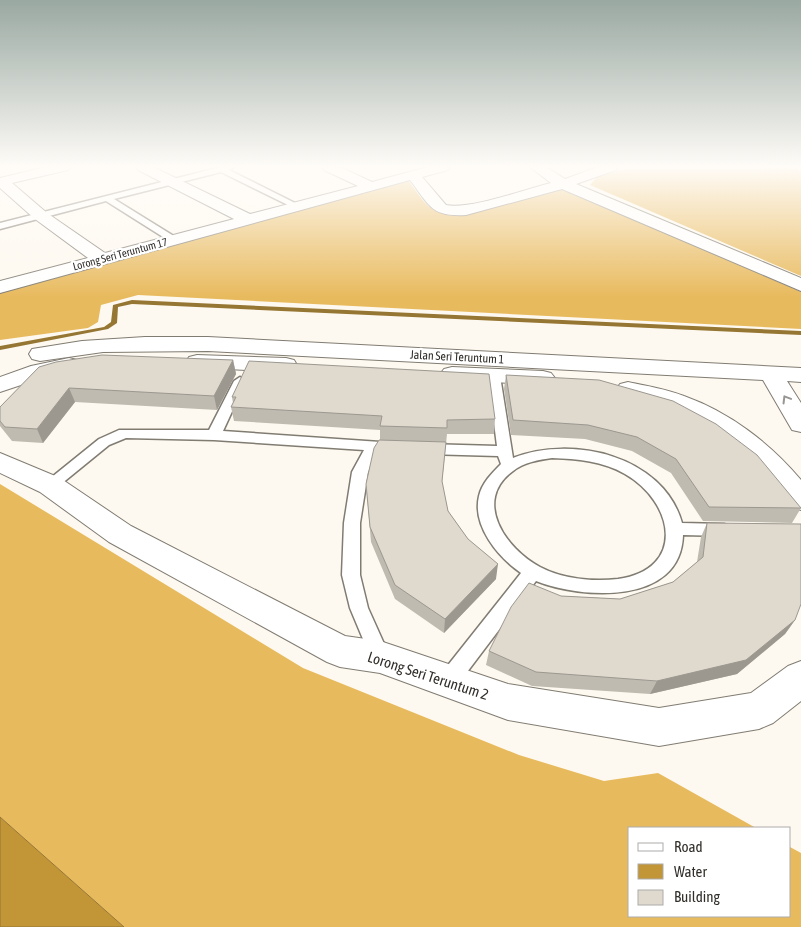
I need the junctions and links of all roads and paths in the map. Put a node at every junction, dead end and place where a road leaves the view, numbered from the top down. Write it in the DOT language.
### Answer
graph roads {
  1 [pos="34,210"];
  2 [pos="64,210"];
  3 [pos="126,210"];
  4 [pos="230,210"];
  5 [pos="281,210"];
  6 [pos="447,210"];
  7 [pos="462,210"];
  8 [pos="624,210"];
  9 [pos="41,216"];
  10 [pos="247,219"];
  11 [pos="0,226"];
  12 [pos="174,240"];
  13 [pos="102,259"];
  14 [pos="801,285"];
  15 [pos="0,287"];
  16 [pos="0,364"];
  17 [pos="249,364"];
  18 [pos="771,374"];
  19 [pos="801,375"];
  20 [pos="494,376"];
  21 [pos="0,385"];
  22 [pos="801,424"];
  23 [pos="214,435"];
  24 [pos="373,448"];
  25 [pos="506,460"];
  26 [pos="0,462"];
  27 [pos="50,486"];
  28 [pos="796,486"];
  29 [pos="676,529"];
  30 [pos="743,530"];
  31 [pos="533,571"];
  32 [pos="380,657"];
  33 [pos="801,678"];
  34 [pos="448,681"];
  1 -- 9 [label="street"];
  2 -- 9 [label="lane"];
  3 -- 12 [label="lane"];
  4 -- 10 [label="street"];
  5 -- 10 [label="street, Lorong Seri Teruntum 17"];
  6 -- 7 [label="street"];
  8 -- 14 [label="street"];
  9 -- 11 [label="lane"];
  9 -- 13 [label="street"];
  10 -- 12 [label="street, Lorong Seri Teruntum 17"];
  12 -- 13 [label="street, Lorong Seri Teruntum 17"];
  13 -- 15 [label="street, Lorong Seri Teruntum 17"];
  16 -- 18 [label="street, Jalan Seri Teruntum 1"];
  17 -- 20 [label="street"];
  17 -- 21 [label="street"];
  17 -- 23 [label="lane"];
  18 -- 19 [label="street, Jalan Seri Teruntum 1"];
  22 -- 18 [label="street, one-way"];
  20 -- 25 [label="lane"];
  20 -- 28 [label="street"];
  23 -- 24 [label="lane"];
  23 -- 27 [label="lane"];
  24 -- 25 [label="lane"];
  24 -- 32 [label="lane"];
  25 -- 29 [label="lane"];
  25 -- 31 [label="lane"];
  26 -- 27 [label="street, Lorong Seri Teruntum 2"];
  27 -- 32 [label="street, Lorong Seri Teruntum 2"];
  29 -- 30 [label="lane"];
  29 -- 31 [label="lane"];
  31 -- 34 [label="lane"];
  32 -- 34 [label="street, Lorong Seri Teruntum 2"];
  33 -- 34 [label="street, Lorong Seri Teruntum 2"];
}
